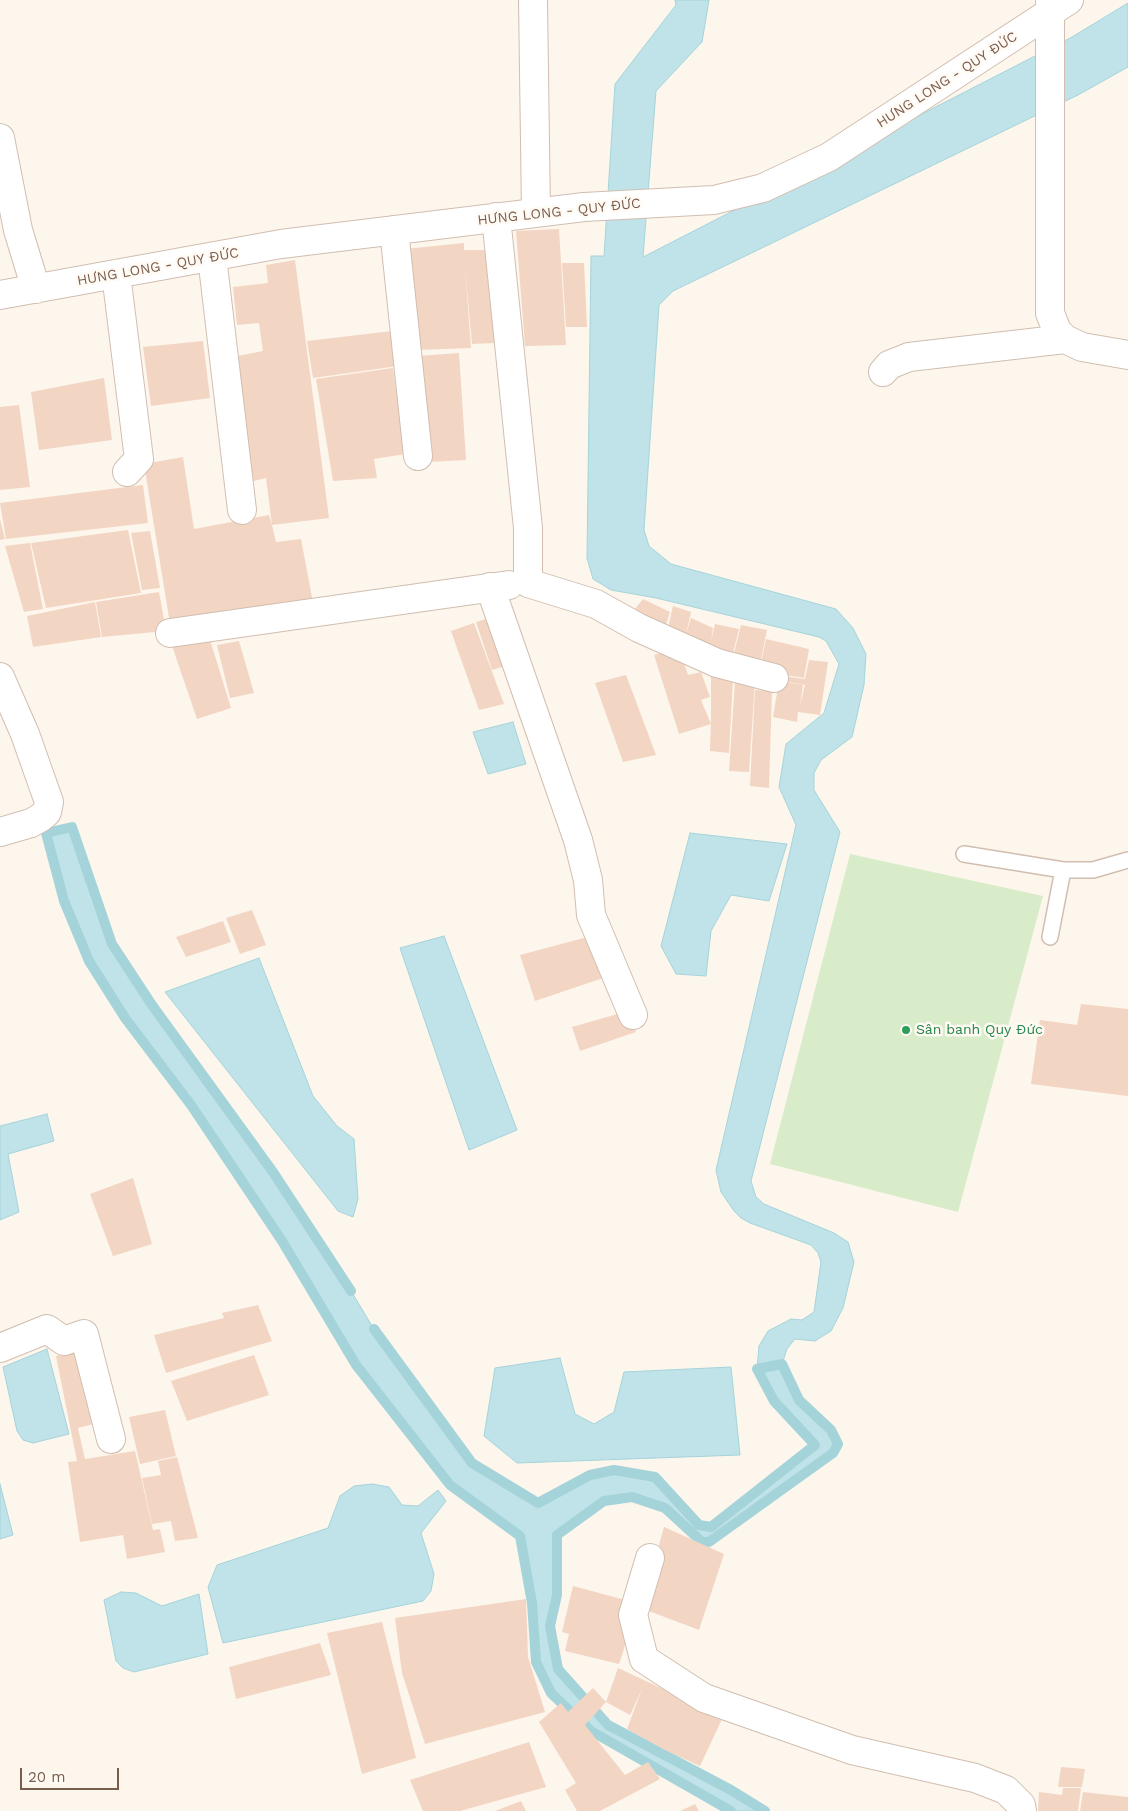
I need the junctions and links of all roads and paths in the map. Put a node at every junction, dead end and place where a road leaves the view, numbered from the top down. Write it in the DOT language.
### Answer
graph roads {
  1 [pos="533,0"];
  2 [pos="1056,4"];
  3 [pos="0,138"];
  4 [pos="536,213"];
  5 [pos="496,217"];
  6 [pos="394,230"];
  7 [pos="212,256"];
  8 [pos="116,274"];
  9 [pos="36,289"];
  10 [pos="0,296"];
  11 [pos="1065,339"];
  12 [pos="1128,355"];
  13 [pos="883,372"];
  14 [pos="418,456"];
  15 [pos="126,472"];
  16 [pos="242,510"];
  17 [pos="528,583"];
  18 [pos="490,587"];
  19 [pos="170,633"];
  20 [pos="0,678"];
  21 [pos="774,678"];
  22 [pos="0,832"];
  23 [pos="964,854"];
  24 [pos="1128,860"];
  25 [pos="1062,870"];
  26 [pos="1050,937"];
  27 [pos="633,1016"];
  28 [pos="0,1348"];
  29 [pos="111,1439"];
  30 [pos="650,1558"];
  31 [pos="1022,1811"];
  1 -- 4 [label="street"];
  2 -- 4 [label="street, HƯNG LONG - QUY ĐỨC"];
  2 -- 11 [label="street"];
  3 -- 9 [label="street"];
  4 -- 5 [label="street, HƯNG LONG - QUY ĐỨC"];
  5 -- 6 [label="street, HƯNG LONG - QUY ĐỨC"];
  5 -- 17 [label="street"];
  6 -- 7 [label="street, HƯNG LONG - QUY ĐỨC"];
  6 -- 14 [label="street"];
  7 -- 8 [label="street, HƯNG LONG - QUY ĐỨC"];
  7 -- 16 [label="street"];
  8 -- 9 [label="street, HƯNG LONG - QUY ĐỨC"];
  8 -- 15 [label="street"];
  9 -- 10 [label="street, HƯNG LONG - QUY ĐỨC"];
  11 -- 12 [label="street"];
  11 -- 13 [label="street"];
  17 -- 18 [label="street"];
  17 -- 21 [label="street"];
  18 -- 19 [label="street"];
  18 -- 27 [label="street"];
  20 -- 22 [label="street"];
  23 -- 25 [label="lane"];
  24 -- 25 [label="lane"];
  25 -- 26 [label="lane"];
  28 -- 29 [label="street"];
  30 -- 31 [label="street"];
}
